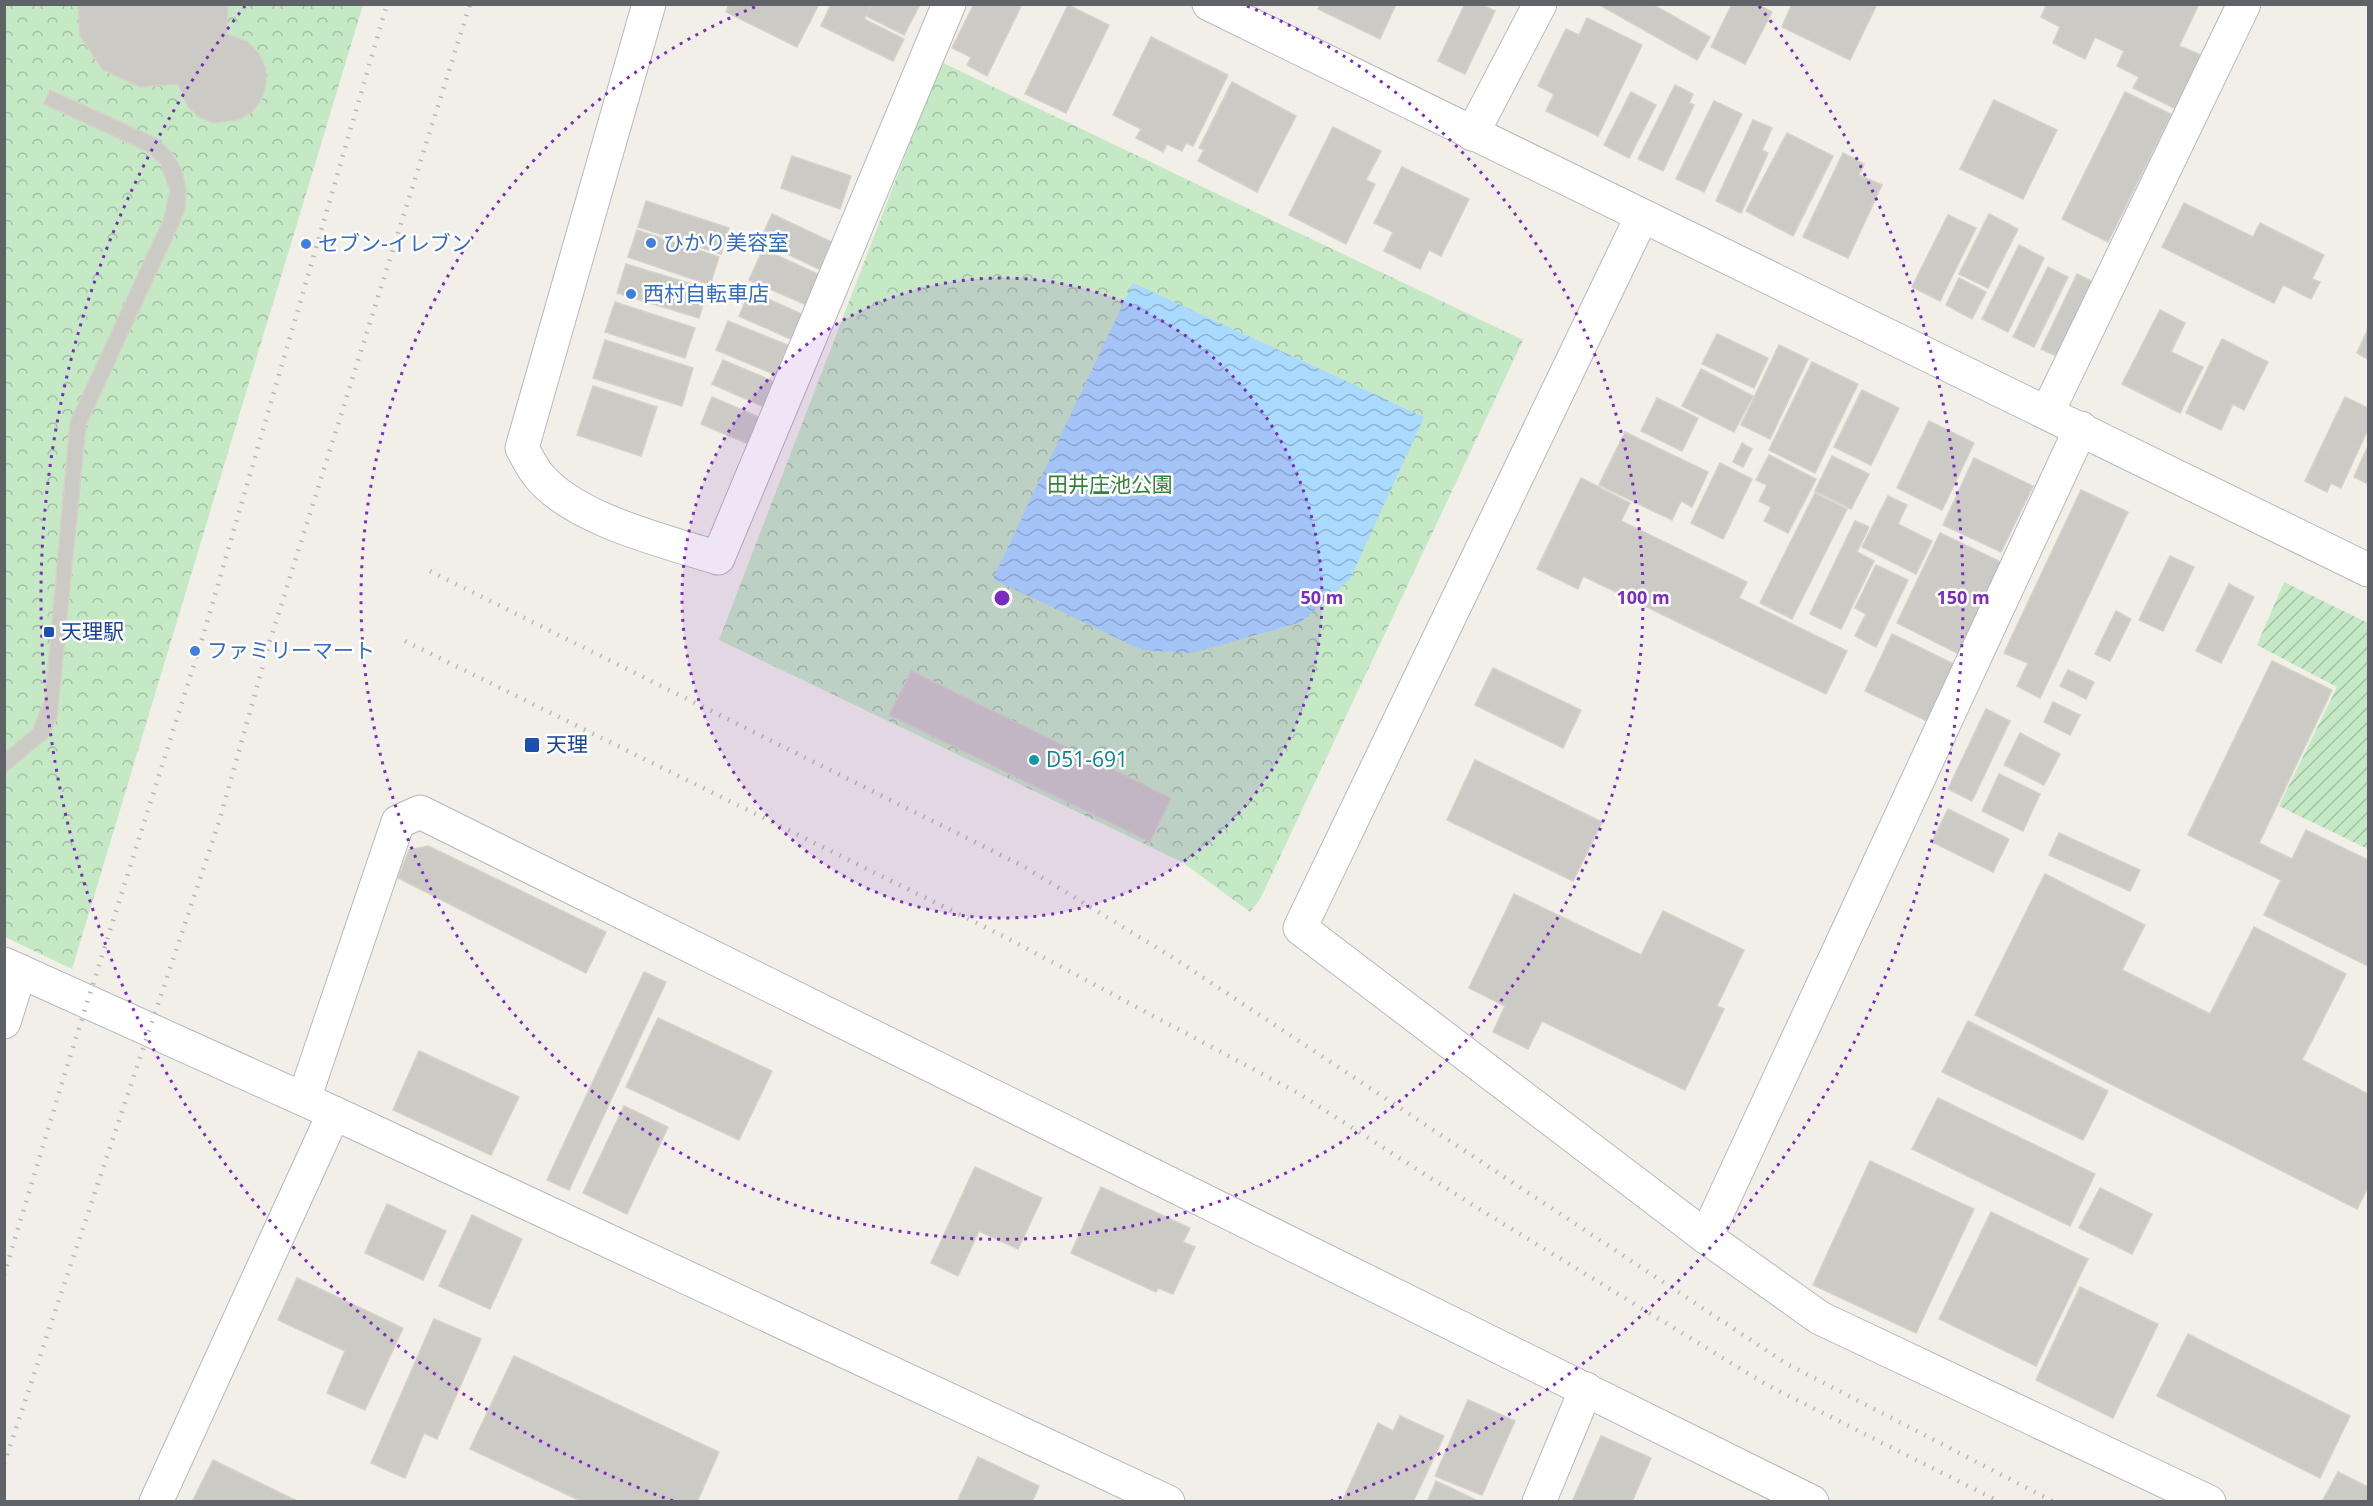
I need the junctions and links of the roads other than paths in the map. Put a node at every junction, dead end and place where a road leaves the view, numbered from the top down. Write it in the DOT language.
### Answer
graph roads {
  1 [pos="649,4"];
  2 [pos="949,4"];
  3 [pos="1209,4"];
  4 [pos="1540,4"];
  5 [pos="2244,4"];
  6 [pos="1472,134"];
  7 [pos="1642,216"];
  8 [pos="2047,412"];
  9 [pos="2081,428"];
  10 [pos="2368,570"];
  11 [pos="12,968"];
  12 [pos="4,1022"];
  13 [pos="304,1099"];
  14 [pos="334,1113"];
  15 [pos="1706,1237"];
  16 [pos="1586,1389"];
  17 [pos="156,1502"];
  18 [pos="1168,1502"];
  19 [pos="1539,1502"];
  20 [pos="1812,1502"];
  21 [pos="2209,1502"];
  1 -- 2 [label="street"];
  3 -- 6 [label="street"];
  4 -- 6 [label="street"];
  5 -- 8 [label="street"];
  6 -- 7 [label="street"];
  7 -- 8 [label="street"];
  7 -- 15 [label="street"];
  8 -- 9 [label="street"];
  9 -- 10 [label="street"];
  9 -- 15 [label="street"];
  11 -- 12 [label="street"];
  11 -- 13 [label="street"];
  13 -- 14 [label="street"];
  13 -- 16 [label="street"];
  14 -- 17 [label="street"];
  14 -- 18 [label="street"];
  15 -- 21 [label="street"];
  16 -- 19 [label="street"];
  16 -- 20 [label="street"];
}
